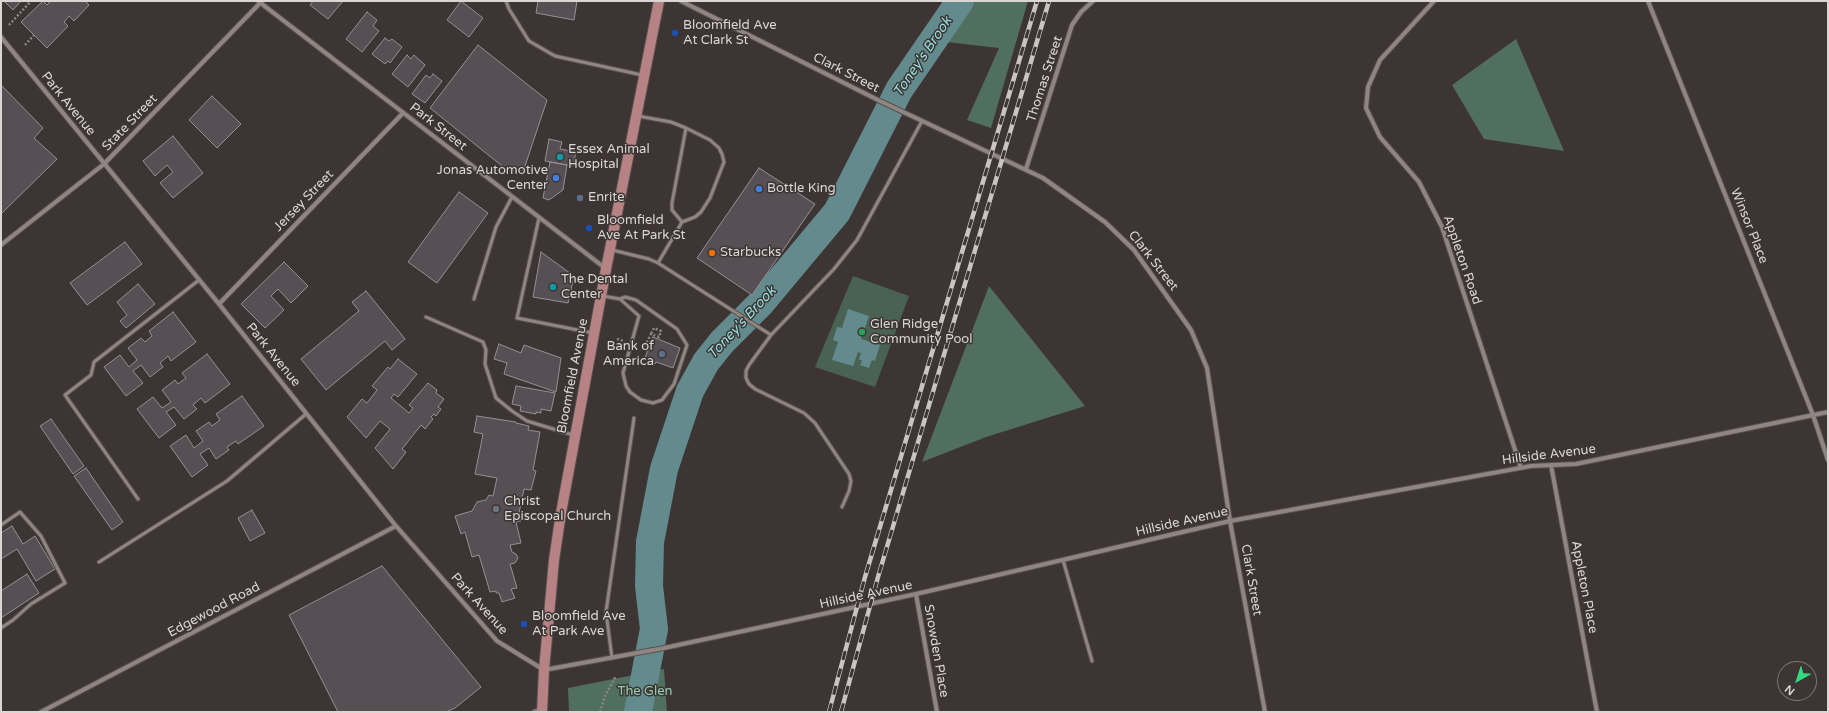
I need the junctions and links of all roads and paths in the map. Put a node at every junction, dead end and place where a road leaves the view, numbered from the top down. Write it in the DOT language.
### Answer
graph roads {
  1 [pos="31,1"];
  2 [pos="506,1"];
  3 [pos="659,1"];
  4 [pos="681,1"];
  5 [pos="1093,1"];
  6 [pos="1434,1"];
  7 [pos="1648,1"];
  8 [pos="260,2"];
  9 [pos="9,25"];
  10 [pos="34,35"];
  11 [pos="1,36"];
  12 [pos="25,45"];
  13 [pos="644,75"];
  14 [pos="403,113"];
  15 [pos="636,116"];
  16 [pos="922,121"];
  17 [pos="686,128"];
  18 [pos="104,164"];
  19 [pos="1026,169"];
  20 [pos="512,196"];
  21 [pos="539,218"];
  22 [pos="682,222"];
  23 [pos="1,245"];
  24 [pos="610,249"];
  25 [pos="658,263"];
  26 [pos="606,269"];
  27 [pos="199,280"];
  28 [pos="601,296"];
  29 [pos="474,299"];
  30 [pos="620,299"];
  31 [pos="218,304"];
  32 [pos="426,317"];
  33 [pos="594,333"];
  34 [pos="651,334"];
  35 [pos="772,335"];
  36 [pos="645,346"];
  37 [pos="1828,412"];
  38 [pos="306,414"];
  39 [pos="1813,415"];
  40 [pos="634,418"];
  41 [pos="575,436"];
  42 [pos="1828,460"];
  43 [pos="1551,465"];
  44 [pos="1521,468"];
  45 [pos="138,499"];
  46 [pos="842,507"];
  47 [pos="1230,521"];
  48 [pos="1,525"];
  49 [pos="396,526"];
  50 [pos="1063,560"];
  51 [pos="99,562"];
  52 [pos="916,594"];
  53 [pos="1,628"];
  54 [pos="612,658"];
  55 [pos="1092,661"];
  56 [pos="544,670"];
  57 [pos="616,676"];
  58 [pos="539,711"];
  59 [pos="41,712"];
  60 [pos="600,712"];
  61 [pos="937,712"];
  62 [pos="1265,712"];
  63 [pos="1597,712"];
  1 -- 9 [label="path"];
  2 -- 13 [label="lane"];
  3 -- 13 [label="main road, Bloomfield Avenue"];
  4 -- 16 [label="street, Clark Street"];
  5 -- 19 [label="street, Thomas Street"];
  6 -- 44 [label="street, Appleton Road"];
  7 -- 39 [label="street, Winsor Place"];
  8 -- 14 [label="street, Park Street"];
  8 -- 18 [label="street, State Street"];
  10 -- 12 [label="path"];
  11 -- 18 [label="street, Park Avenue"];
  13 -- 15 [label="main road, Bloomfield Avenue"];
  14 -- 20 [label="street, Park Street"];
  14 -- 31 [label="street, Jersey Street"];
  15 -- 17 [label="lane"];
  15 -- 24 [label="main road, Bloomfield Avenue"];
  16 -- 19 [label="street, Clark Street"];
  16 -- 35 [label="lane"];
  17 -- 22 [label="lane"];
  17 -- 22 [label="lane"];
  18 -- 23 [label="street, State Street"];
  18 -- 27 [label="street, Park Avenue"];
  19 -- 47 [label="street, Clark Street"];
  20 -- 21 [label="street, Park Street"];
  20 -- 29 [label="lane"];
  21 -- 26 [label="street, Park Street"];
  21 -- 33 [label="lane"];
  22 -- 25 [label="lane"];
  24 -- 25 [label="lane"];
  24 -- 26 [label="main road, Bloomfield Avenue"];
  25 -- 35 [label="lane"];
  26 -- 28 [label="main road, Bloomfield Avenue"];
  27 -- 31 [label="street, Park Avenue"];
  27 -- 45 [label="lane"];
  28 -- 30 [label="lane"];
  28 -- 33 [label="main road, Bloomfield Avenue"];
  30 -- 30 [label="lane"];
  31 -- 38 [label="street, Park Avenue"];
  32 -- 41 [label="lane"];
  33 -- 41 [label="main road, Bloomfield Avenue"];
  34 -- 34 [label="path"];
  34 -- 36 [label="path"];
  35 -- 46 [label="lane"];
  37 -- 39 [label="street, Hillside Avenue"];
  38 -- 49 [label="street, Park Avenue"];
  38 -- 51 [label="lane"];
  39 -- 42 [label="street, Winsor Place"];
  39 -- 43 [label="street, Hillside Avenue"];
  40 -- 54 [label="lane"];
  41 -- 56 [label="main road, Bloomfield Avenue"];
  43 -- 44 [label="street, Hillside Avenue"];
  43 -- 63 [label="street, Appleton Place"];
  44 -- 47 [label="street, Hillside Avenue"];
  47 -- 50 [label="street, Hillside Avenue"];
  47 -- 62 [label="street, Clark Street"];
  48 -- 53 [label="lane"];
  49 -- 56 [label="street, Park Avenue"];
  49 -- 59 [label="street, Edgewood Road"];
  50 -- 52 [label="street, Hillside Avenue"];
  50 -- 55 [label="lane"];
  52 -- 54 [label="street, Hillside Avenue"];
  52 -- 61 [label="street, Snowden Place"];
  54 -- 56 [label="street, Hillside Avenue"];
  56 -- 58 [label="main road, Bloomfield Avenue"];
  57 -- 60 [label="path"];
}
